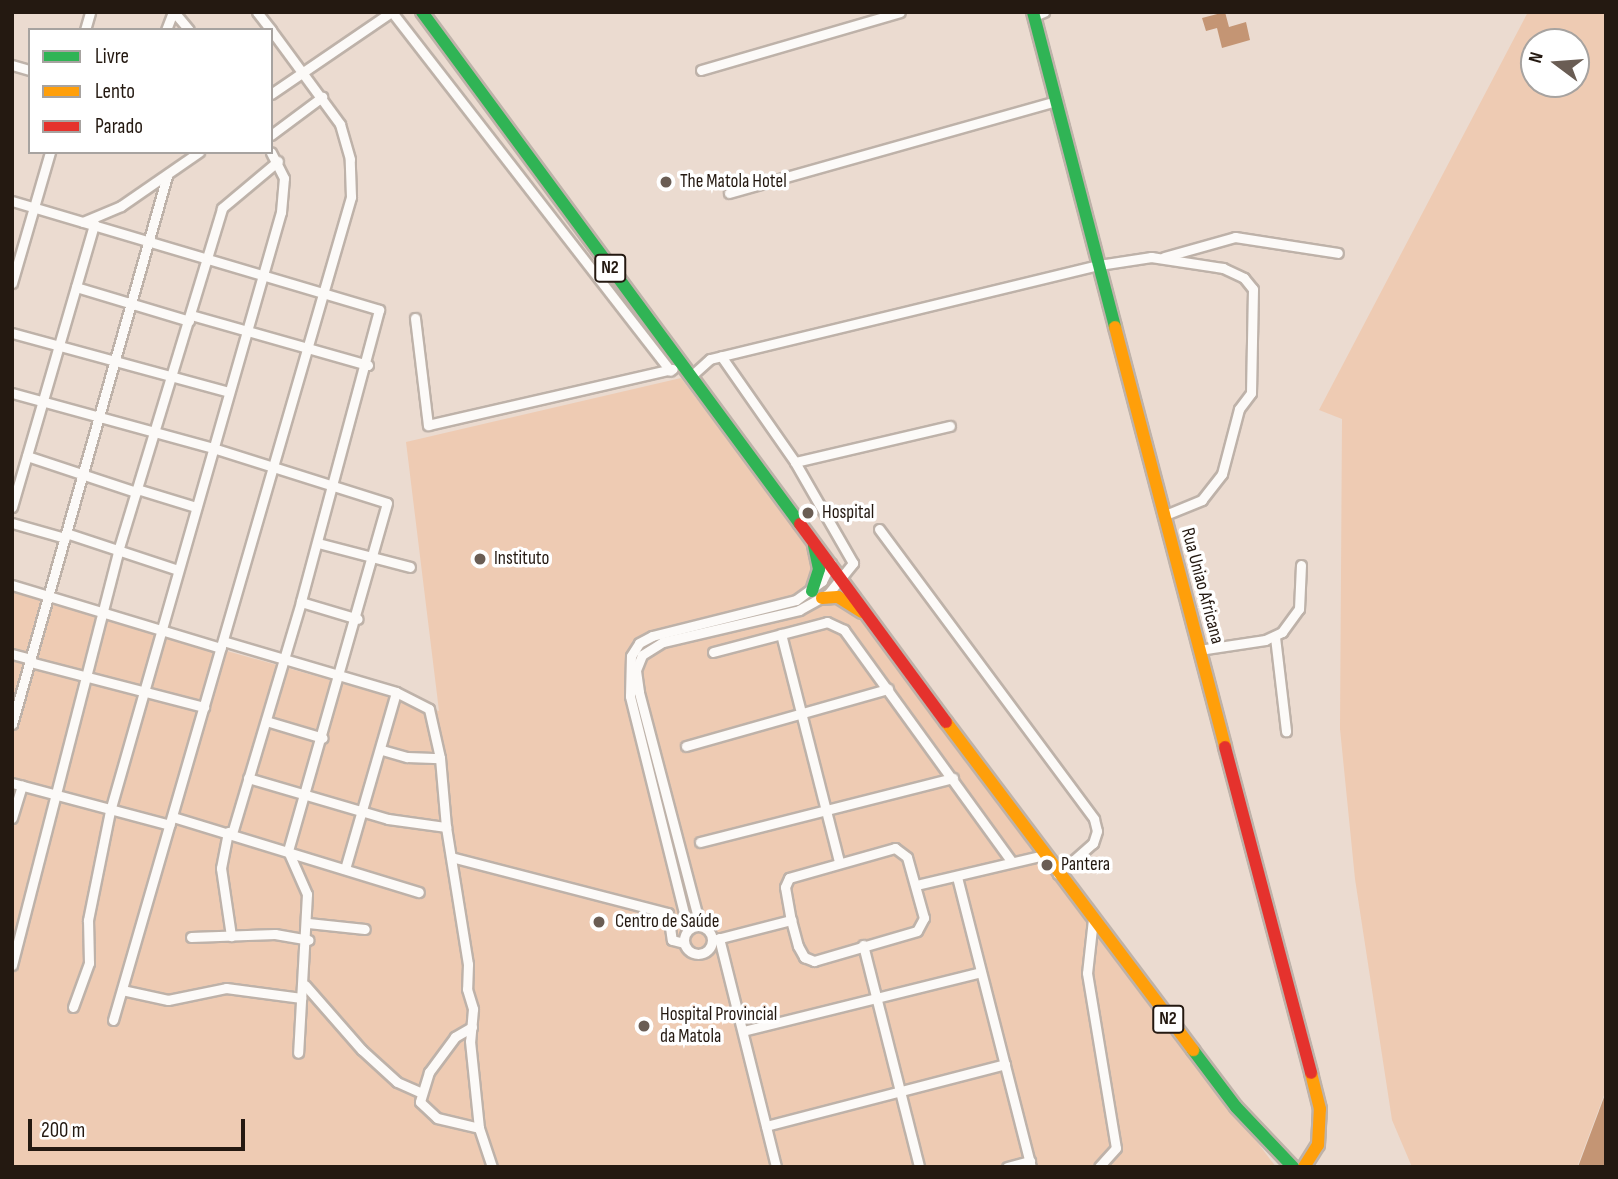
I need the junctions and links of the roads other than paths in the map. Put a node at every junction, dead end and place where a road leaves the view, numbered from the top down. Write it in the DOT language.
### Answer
graph roads {
  1 [pos="174,12"];
  2 [pos="257,12"];
  3 [pos="392,12"];
  4 [pos="422,12"];
  5 [pos="900,12"];
  6 [pos="1037,13"];
  7 [pos="167,28"];
  8 [pos="186,28"];
  9 [pos="269,28"];
  10 [pos="273,32"];
  11 [pos="304,70"];
  12 [pos="701,70"];
  13 [pos="273,93"];
  14 [pos="322,97"];
  15 [pos="1056,101"];
  16 [pos="273,134"];
  17 [pos="49,154"];
  18 [pos="196,154"];
  19 [pos="273,154"];
  20 [pos="278,161"];
  21 [pos="167,177"];
  22 [pos="729,193"];
  23 [pos="12,201"];
  24 [pos="34,208"];
  25 [pos="83,222"];
  26 [pos="94,225"];
  27 [pos="150,242"];
  28 [pos="1338,253"];
  29 [pos="207,257"];
  30 [pos="1163,258"];
  31 [pos="1100,265"];
  32 [pos="14,267"];
  33 [pos="264,273"];
  34 [pos="12,283"];
  35 [pos="76,287"];
  36 [pos="324,296"];
  37 [pos="132,304"];
  38 [pos="190,318"];
  39 [pos="415,318"];
  40 [pos="246,331"];
  41 [pos="12,333"];
  42 [pos="58,344"];
  43 [pos="308,349"];
  44 [pos="721,356"];
  45 [pos="117,359"];
  46 [pos="368,365"];
  47 [pos="676,368"];
  48 [pos="173,375"];
  49 [pos="690,377"];
  50 [pos="229,392"];
  51 [pos="12,393"];
  52 [pos="42,401"];
  53 [pos="100,416"];
  54 [pos="950,426"];
  55 [pos="156,431"];
  56 [pos="213,447"];
  57 [pos="27,456"];
  58 [pos="795,462"];
  59 [pos="275,467"];
  60 [pos="82,477"];
  61 [pos="333,486"];
  62 [pos="137,491"];
  63 [pos="12,507"];
  64 [pos="196,507"];
  65 [pos="1163,516"];
  66 [pos="12,523"];
  67 [pos="878,529"];
  68 [pos="810,535"];
  69 [pos="66,536"];
  70 [pos="318,542"];
  71 [pos="118,551"];
  72 [pos="374,557"];
  73 [pos="831,563"];
  74 [pos="1301,565"];
  75 [pos="410,567"];
  76 [pos="178,570"];
  77 [pos="843,578"];
  78 [pos="12,585"];
  79 [pos="817,594"];
  80 [pos="48,597"];
  81 [pos="301,602"];
  82 [pos="103,612"];
  83 [pos="358,619"];
  84 [pos="874,621"];
  85 [pos="161,630"];
  86 [pos="781,634"];
  87 [pos="1275,637"];
  88 [pos="222,644"];
  89 [pos="1199,650"];
  90 [pos="713,652"];
  91 [pos="12,654"];
  92 [pos="283,659"];
  93 [pos="30,661"];
  94 [pos="85,676"];
  95 [pos="340,677"];
  96 [pos="144,690"];
  97 [pos="888,690"];
  98 [pos="396,692"];
  99 [pos="204,708"];
  100 [pos="801,713"];
  101 [pos="266,722"];
  102 [pos="12,724"];
  103 [pos="1286,731"];
  104 [pos="323,738"];
  105 [pos="686,746"];
  106 [pos="382,750"];
  107 [pos="440,758"];
  108 [pos="248,778"];
  109 [pos="953,778"];
  110 [pos="17,785"];
  111 [pos="53,796"];
  112 [pos="306,796"];
  113 [pos="826,808"];
  114 [pos="110,811"];
  115 [pos="362,811"];
  116 [pos="12,818"];
  117 [pos="171,821"];
  118 [pos="446,827"];
  119 [pos="230,832"];
  120 [pos="700,842"];
  121 [pos="288,851"];
  122 [pos="1044,855"];
  123 [pos="450,858"];
  124 [pos="839,861"];
  125 [pos="1012,862"];
  126 [pos="345,870"];
  127 [pos="1058,874"];
  128 [pos="957,877"];
  129 [pos="916,886"];
  130 [pos="419,892"];
  131 [pos="1093,919"];
  132 [pos="792,920"];
  133 [pos="308,923"];
  134 [pos="700,925"];
  135 [pos="365,929"];
  136 [pos="688,929"];
  137 [pos="230,936"];
  138 [pos="191,937"];
  139 [pos="716,939"];
  140 [pos="308,940"];
  141 [pos="684,943"];
  142 [pos="863,946"];
  143 [pos="12,965"];
  144 [pos="981,972"];
  145 [pos="305,985"];
  146 [pos="122,990"];
  147 [pos="301,998"];
  148 [pos="876,999"];
  149 [pos="73,1007"];
  150 [pos="113,1020"];
  151 [pos="472,1027"];
  152 [pos="743,1031"];
  153 [pos="298,1053"];
  154 [pos="1005,1064"];
  155 [pos="899,1090"];
  156 [pos="422,1093"];
  157 [pos="766,1126"];
  158 [pos="479,1128"];
  159 [pos="1270,1144"];
  160 [pos="1030,1164"];
  161 [pos="492,1167"];
  162 [pos="776,1167"];
  163 [pos="919,1167"];
  164 [pos="1007,1167"];
  165 [pos="1099,1167"];
  166 [pos="1285,1167"];
  167 [pos="1293,1167"];
  168 [pos="1304,1167"];
  1 -- 7 [label="street"];
  1 -- 8 [label="street"];
  2 -- 9 [label="street"];
  3 -- 11 [label="street"];
  3 -- 47 [label="street"];
  4 -- 47 [label="main road, N2"];
  5 -- 12 [label="street"];
  6 -- 15 [label="main road, Rua Uniao Africana"];
  10 -- 11 [label="street"];
  11 -- 13 [label="street"];
  11 -- 14 [label="street"];
  14 -- 16 [label="street"];
  14 -- 36 [label="street"];
  15 -- 22 [label="street"];
  15 -- 31 [label="main road, Rua Uniao Africana"];
  17 -- 24 [label="street"];
  18 -- 21 [label="street"];
  19 -- 20 [label="street"];
  20 -- 29 [label="street"];
  20 -- 33 [label="street"];
  21 -- 25 [label="street"];
  21 -- 27 [label="street"];
  23 -- 24 [label="street"];
  24 -- 25 [label="street"];
  24 -- 32 [label="street"];
  25 -- 26 [label="street"];
  26 -- 27 [label="street"];
  26 -- 35 [label="street"];
  27 -- 29 [label="street"];
  27 -- 37 [label="street"];
  28 -- 30 [label="street"];
  29 -- 33 [label="street"];
  29 -- 38 [label="street"];
  30 -- 31 [label="street"];
  30 -- 65 [label="street"];
  31 -- 44 [label="street"];
  31 -- 65 [label="main road, Rua Uniao Africana"];
  32 -- 34 [label="street"];
  33 -- 36 [label="street"];
  33 -- 40 [label="street"];
  35 -- 37 [label="street"];
  35 -- 42 [label="street"];
  36 -- 43 [label="street"];
  36 -- 46 [label="street"];
  37 -- 38 [label="street"];
  37 -- 45 [label="street"];
  38 -- 40 [label="street"];
  38 -- 48 [label="street"];
  39 -- 47 [label="street"];
  40 -- 43 [label="street"];
  40 -- 50 [label="street"];
  41 -- 42 [label="street"];
  42 -- 45 [label="street"];
  42 -- 52 [label="street"];
  43 -- 46 [label="street"];
  43 -- 59 [label="street"];
  44 -- 49 [label="street"];
  44 -- 58 [label="street"];
  45 -- 48 [label="street"];
  45 -- 53 [label="street"];
  46 -- 61 [label="street"];
  47 -- 49 [label="main road, N2"];
  48 -- 50 [label="street"];
  48 -- 55 [label="street"];
  49 -- 68 [label="main road, N2"];
  50 -- 56 [label="street"];
  51 -- 52 [label="street"];
  52 -- 53 [label="street"];
  52 -- 57 [label="street"];
  53 -- 55 [label="street"];
  53 -- 60 [label="street"];
  54 -- 58 [label="street"];
  55 -- 56 [label="street"];
  55 -- 62 [label="street"];
  56 -- 59 [label="street"];
  56 -- 64 [label="street"];
  57 -- 60 [label="street"];
  57 -- 63 [label="street"];
  58 -- 77 [label="street"];
  59 -- 61 [label="street"];
  59 -- 88 [label="street"];
  60 -- 62 [label="street"];
  60 -- 69 [label="street"];
  61 -- 70 [label="street"];
  61 -- 72 [label="street"];
  62 -- 64 [label="street"];
  62 -- 71 [label="street"];
  64 -- 76 [label="street"];
  65 -- 89 [label="main road, Rua Uniao Africana"];
  66 -- 69 [label="street"];
  67 -- 127 [label="street"];
  68 -- 73 [label="main road, N2"];
  68 -- 79 [label="main road"];
  69 -- 71 [label="street"];
  69 -- 80 [label="street"];
  70 -- 72 [label="street"];
  70 -- 81 [label="street"];
  71 -- 76 [label="street"];
  71 -- 82 [label="street"];
  72 -- 75 [label="street"];
  72 -- 83 [label="street"];
  73 -- 77 [label="main road, N2"];
  73 -- 79 [label="street"];
  74 -- 87 [label="street"];
  76 -- 85 [label="street"];
  77 -- 79 [label="street"];
  77 -- 84 [label="main road, N2"];
  78 -- 80 [label="street"];
  79 -- 84 [label="main road"];
  79 -- 134 [label="street"];
  79 -- 136 [label="street"];
  80 -- 82 [label="street"];
  80 -- 93 [label="street"];
  81 -- 83 [label="street"];
  81 -- 92 [label="street"];
  82 -- 85 [label="street"];
  82 -- 94 [label="street"];
  83 -- 95 [label="street"];
  84 -- 122 [label="main road, N2"];
  85 -- 88 [label="street"];
  85 -- 96 [label="street"];
  86 -- 90 [label="street"];
  86 -- 97 [label="street"];
  86 -- 100 [label="street"];
  87 -- 89 [label="street"];
  87 -- 103 [label="street"];
  88 -- 92 [label="street"];
  88 -- 99 [label="street"];
  89 -- 168 [label="main road, Rua Uniao Africana"];
  91 -- 93 [label="street"];
  92 -- 95 [label="street"];
  92 -- 101 [label="street"];
  93 -- 94 [label="street"];
  93 -- 102 [label="street"];
  94 -- 96 [label="street"];
  94 -- 111 [label="street"];
  95 -- 98 [label="street"];
  95 -- 104 [label="street"];
  96 -- 99 [label="street"];
  96 -- 114 [label="street"];
  97 -- 100 [label="street"];
  97 -- 109 [label="street"];
  98 -- 106 [label="street"];
  98 -- 107 [label="street"];
  99 -- 117 [label="street"];
  100 -- 105 [label="street"];
  100 -- 113 [label="street"];
  101 -- 104 [label="street"];
  101 -- 108 [label="street"];
  104 -- 112 [label="street"];
  106 -- 107 [label="street"];
  106 -- 115 [label="street"];
  107 -- 118 [label="street"];
  108 -- 112 [label="street"];
  108 -- 119 [label="street"];
  109 -- 113 [label="street"];
  109 -- 125 [label="street"];
  110 -- 111 [label="street"];
  110 -- 116 [label="street"];
  111 -- 114 [label="street"];
  111 -- 143 [label="street"];
  112 -- 115 [label="street"];
  112 -- 121 [label="street"];
  113 -- 120 [label="street"];
  113 -- 124 [label="street"];
  114 -- 117 [label="street"];
  114 -- 149 [label="street"];
  115 -- 118 [label="street"];
  115 -- 126 [label="street"];
  117 -- 119 [label="street"];
  117 -- 146 [label="street"];
  118 -- 123 [label="street"];
  119 -- 121 [label="street"];
  119 -- 137 [label="street"];
  121 -- 126 [label="street"];
  121 -- 133 [label="street"];
  122 -- 125 [label="street"];
  122 -- 127 [label="main road, N2"];
  123 -- 141 [label="street"];
  123 -- 151 [label="street"];
  124 -- 129 [label="street"];
  124 -- 132 [label="street"];
  125 -- 128 [label="street"];
  126 -- 130 [label="street"];
  127 -- 131 [label="main road, N2"];
  128 -- 129 [label="street"];
  128 -- 144 [label="street"];
  129 -- 142 [label="street"];
  131 -- 159 [label="main road, N2"];
  131 -- 165 [label="street"];
  132 -- 139 [label="street"];
  132 -- 142 [label="street"];
  133 -- 135 [label="street"];
  133 -- 140 [label="street"];
  134 -- 136 [label="street"];
  134 -- 139 [label="street"];
  136 -- 141 [label="street"];
  137 -- 138 [label="street"];
  137 -- 140 [label="street"];
  139 -- 141 [label="street"];
  139 -- 152 [label="street"];
  140 -- 145 [label="street"];
  142 -- 148 [label="street"];
  144 -- 148 [label="street"];
  144 -- 154 [label="street"];
  145 -- 147 [label="street"];
  145 -- 156 [label="street"];
  146 -- 147 [label="street"];
  146 -- 150 [label="street"];
  147 -- 153 [label="street"];
  148 -- 152 [label="street"];
  148 -- 155 [label="street"];
  151 -- 156 [label="street"];
  151 -- 158 [label="street"];
  152 -- 157 [label="street"];
  154 -- 155 [label="street"];
  154 -- 160 [label="street"];
  155 -- 157 [label="street"];
  155 -- 163 [label="street"];
  156 -- 158 [label="street"];
  157 -- 162 [label="street"];
  158 -- 161 [label="street"];
  159 -- 166 [label="street"];
  159 -- 167 [label="main road, N2"];
  160 -- 164 [label="street"];
}
